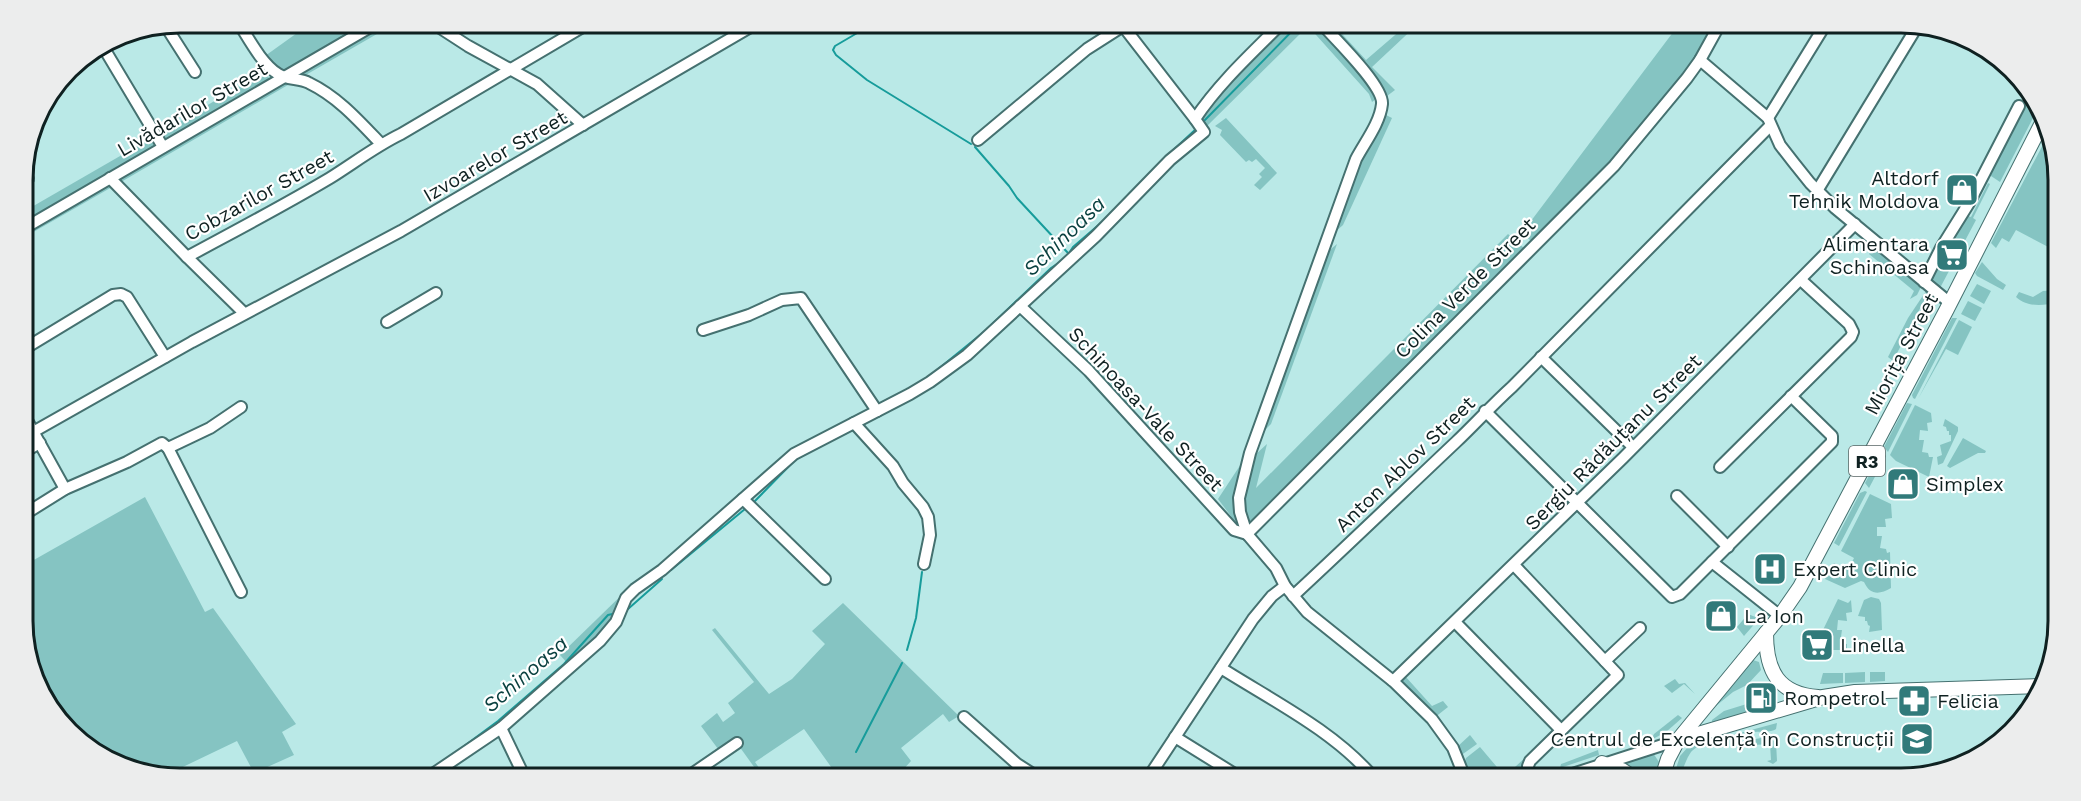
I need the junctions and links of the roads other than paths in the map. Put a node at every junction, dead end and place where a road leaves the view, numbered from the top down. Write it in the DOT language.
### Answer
graph roads {
  1 [pos="246,33"];
  2 [pos="360,33"];
  3 [pos="448,33"];
  4 [pos="572,33"];
  5 [pos="740,33"];
  6 [pos="1112,33"];
  7 [pos="1128,33"];
  8 [pos="1272,33"];
  9 [pos="1330,33"];
  10 [pos="1715,33"];
  11 [pos="1821,33"];
  12 [pos="1913,33"];
  13 [pos="170,34"];
  14 [pos="107,53"];
  15 [pos="1700,60"];
  16 [pos="511,69"];
  17 [pos="195,72"];
  18 [pos="283,77"];
  19 [pos="2019,106"];
  20 [pos="1769,122"];
  21 [pos="583,125"];
  22 [pos="1199,125"];
  23 [pos="2039,130"];
  24 [pos="978,140"];
  25 [pos="381,144"];
  26 [pos="163,147"];
  27 [pos="110,178"];
  28 [pos="1817,190"];
  29 [pos="33,222"];
  30 [pos="1855,224"];
  31 [pos="187,257"];
  32 [pos="1801,280"];
  33 [pos="1924,282"];
  34 [pos="436,293"];
  35 [pos="1950,303"];
  36 [pos="1020,306"];
  37 [pos="244,313"];
  38 [pos="387,321"];
  39 [pos="703,330"];
  40 [pos="33,344"];
  41 [pos="165,357"];
  42 [pos="1541,357"];
  43 [pos="1791,396"];
  44 [pos="241,407"];
  45 [pos="875,408"];
  46 [pos="1485,411"];
  47 [pos="854,423"];
  48 [pos="33,432"];
  49 [pos="40,443"];
  50 [pos="33,447"];
  51 [pos="1633,447"];
  52 [pos="168,448"];
  53 [pos="1720,467"];
  54 [pos="65,489"];
  55 [pos="1677,496"];
  56 [pos="743,498"];
  57 [pos="1578,503"];
  58 [pos="33,509"];
  59 [pos="1247,534"];
  60 [pos="1728,547"];
  61 [pos="1712,562"];
  62 [pos="924,564"];
  63 [pos="1514,565"];
  64 [pos="825,579"];
  65 [pos="1285,586"];
  66 [pos="241,592"];
  67 [pos="1293,596"];
  68 [pos="1780,616"];
  69 [pos="1455,622"];
  70 [pos="1640,628"];
  71 [pos="1766,633"];
  72 [pos="1605,661"];
  73 [pos="1221,669"];
  74 [pos="1393,681"];
  75 [pos="2033,686"];
  76 [pos="1823,697"];
  77 [pos="963,717"];
  78 [pos="501,728"];
  79 [pos="1561,730"];
  80 [pos="1175,737"];
  81 [pos="1678,740"];
  82 [pos="737,743"];
  83 [pos="1602,763"];
  84 [pos="443,768"];
  85 [pos="520,768"];
  86 [pos="701,768"];
  87 [pos="1023,768"];
  88 [pos="1155,768"];
  89 [pos="1224,768"];
  90 [pos="1366,768"];
  91 [pos="1460,768"];
  92 [pos="1528,768"];
  93 [pos="1588,768"];
  94 [pos="1616,768"];
  95 [pos="1665,768"];
  1 -- 18 [label="street"];
  2 -- 18 [label="street, Livădarilor Street"];
  3 -- 16 [label="street"];
  4 -- 16 [label="street, Cobzarilor Street"];
  5 -- 21 [label="street, Izvoarelor Street"];
  6 -- 24 [label="street"];
  7 -- 22 [label="street"];
  8 -- 22 [label="street"];
  9 -- 59 [label="street"];
  10 -- 15 [label="street, Colina Verde Street"];
  11 -- 20 [label="street, Anton Ablov Street"];
  12 -- 28 [label="street"];
  13 -- 17 [label="street"];
  14 -- 26 [label="street"];
  15 -- 20 [label="street"];
  15 -- 59 [label="street, Colina Verde Street"];
  16 -- 21 [label="street"];
  16 -- 25 [label="street, Cobzarilor Street"];
  18 -- 25 [label="street"];
  18 -- 26 [label="street, Livădarilor Street"];
  19 -- 33 [label="street, Miorița Street"];
  20 -- 28 [label="street"];
  20 -- 42 [label="street, Anton Ablov Street"];
  21 -- 37 [label="street, Izvoarelor Street"];
  22 -- 36 [label="street"];
  23 -- 35 [label="main road, Miorița Street / R3"];
  25 -- 31 [label="street, Cobzarilor Street"];
  26 -- 27 [label="street, Livădarilor Street"];
  27 -- 29 [label="street, Livădarilor Street"];
  27 -- 31 [label="street, Cobzarilor Street"];
  28 -- 30 [label="street"];
  30 -- 32 [label="street, Sergiu Rădăuțanu Street"];
  30 -- 33 [label="street"];
  31 -- 37 [label="street"];
  32 -- 43 [label="street"];
  32 -- 51 [label="street, Sergiu Rădăuțanu Street"];
  33 -- 35 [label="street"];
  34 -- 38 [label="street"];
  35 -- 68 [label="main road, Miorița Street / R3"];
  36 -- 45 [label="street"];
  36 -- 59 [label="street, Schinoasa-Vale Street"];
  37 -- 41 [label="street, Izvoarelor Street"];
  39 -- 45 [label="street"];
  40 -- 41 [label="street"];
  41 -- 48 [label="street, Izvoarelor Street"];
  42 -- 46 [label="street, Anton Ablov Street"];
  42 -- 51 [label="street"];
  43 -- 53 [label="street"];
  43 -- 60 [label="street"];
  44 -- 52 [label="street"];
  45 -- 47 [label="street"];
  46 -- 57 [label="street"];
  46 -- 67 [label="street, Anton Ablov Street"];
  47 -- 56 [label="street"];
  47 -- 62 [label="street"];
  48 -- 49 [label="street"];
  49 -- 50 [label="street"];
  49 -- 54 [label="street"];
  51 -- 57 [label="street, Sergiu Rădăuțanu Street"];
  52 -- 54 [label="street"];
  52 -- 66 [label="street"];
  54 -- 58 [label="street"];
  55 -- 60 [label="street"];
  56 -- 64 [label="street"];
  56 -- 78 [label="street"];
  57 -- 61 [label="street"];
  57 -- 63 [label="street, Sergiu Rădăuțanu Street"];
  59 -- 65 [label="street"];
  60 -- 61 [label="street"];
  61 -- 68 [label="street"];
  63 -- 69 [label="street, Sergiu Rădăuțanu Street"];
  63 -- 72 [label="street"];
  65 -- 67 [label="street"];
  65 -- 73 [label="street"];
  67 -- 74 [label="street"];
  68 -- 71 [label="main road, Miorița Street / R3"];
  69 -- 74 [label="street, Sergiu Rădăuțanu Street"];
  69 -- 79 [label="street"];
  70 -- 72 [label="street"];
  71 -- 76 [label="main road"];
  71 -- 81 [label="main road, Miorița Street"];
  72 -- 79 [label="street"];
  73 -- 80 [label="street"];
  73 -- 90 [label="street"];
  74 -- 91 [label="street"];
  75 -- 76 [label="main road"];
  76 -- 81 [label="main road"];
  77 -- 87 [label="street"];
  78 -- 84 [label="street"];
  78 -- 85 [label="street"];
  79 -- 92 [label="street"];
  80 -- 88 [label="street"];
  80 -- 89 [label="street"];
  81 -- 83 [label="street"];
  81 -- 95 [label="main road, Miorița Street"];
  82 -- 86 [label="street"];
  83 -- 93 [label="street"];
  83 -- 94 [label="main road"];
}
